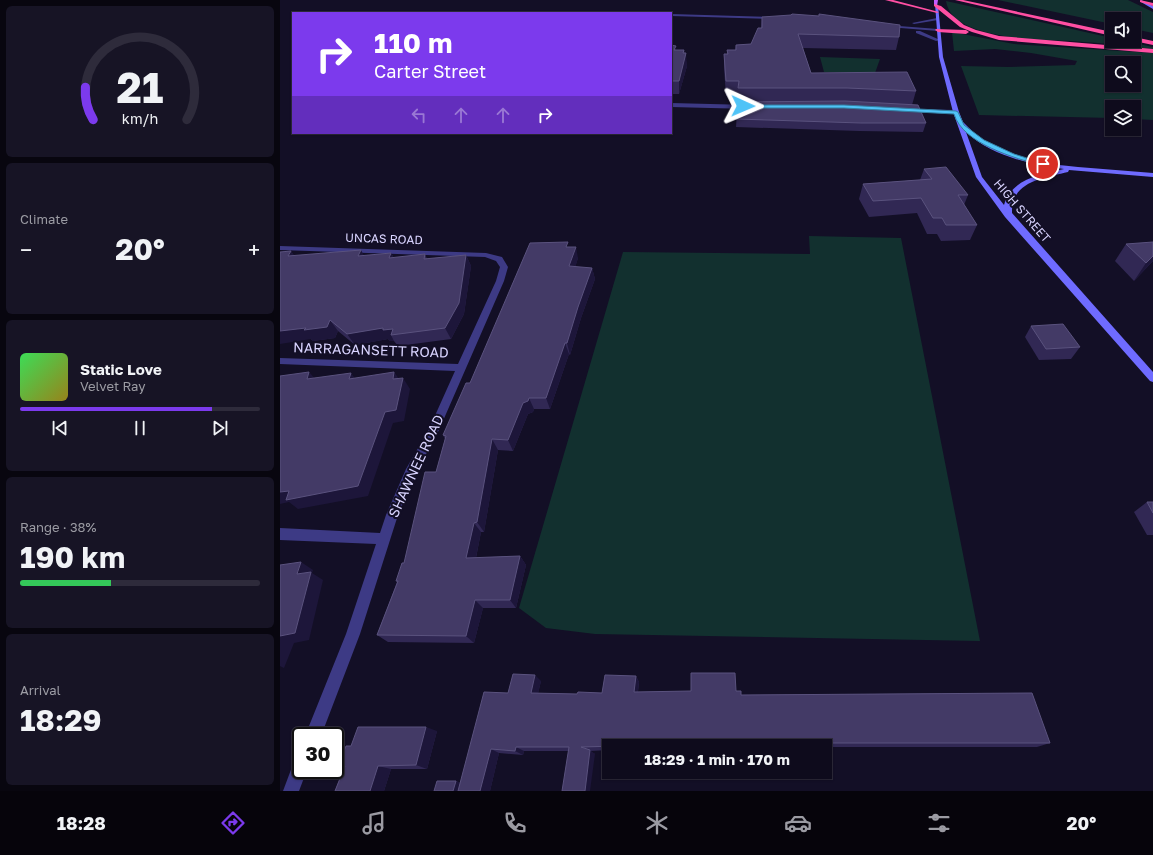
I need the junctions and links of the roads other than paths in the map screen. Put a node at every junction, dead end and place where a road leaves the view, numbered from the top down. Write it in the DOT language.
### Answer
graph roads {
  1 [pos="887,0"];
  2 [pos="957,0"];
  3 [pos="983,0"];
  4 [pos="1140,1"];
  5 [pos="936,2"];
  6 [pos="1153,6"];
  7 [pos="937,12"];
  8 [pos="672,15"];
  9 [pos="777,18"];
  10 [pos="937,19"];
  11 [pos="1105,26"];
  12 [pos="894,27"];
  13 [pos="938,30"];
  14 [pos="1105,32"];
  15 [pos="982,34"];
  16 [pos="1141,34"];
  17 [pos="1153,37"];
  18 [pos="938,40"];
  19 [pos="1141,40"];
  20 [pos="1153,43"];
  21 [pos="1153,51"];
  22 [pos="672,105"];
  23 [pos="757,107"];
  24 [pos="901,109"];
  25 [pos="956,112"];
  26 [pos="959,122"];
  27 [pos="1080,170"];
  28 [pos="1153,175"];
  29 [pos="1008,215"];
  30 [pos="280,248"];
  31 [pos="486,255"];
  32 [pos="280,360"];
  33 [pos="462,368"];
  34 [pos="1153,378"];
  35 [pos="280,534"];
  36 [pos="384,539"];
  37 [pos="317,727"];
  38 [pos="296,779"];
  39 [pos="291,791"];
  1 -- 7 [label="highway"];
  2 -- 14 [label="highway"];
  3 -- 11 [label="highway"];
  4 -- 6 [label="highway"];
  5 -- 7 [label="main road, HIGH STREET"];
  5 -- 15 [label="highway"];
  7 -- 10 [label="main road, HIGH STREET"];
  8 -- 9 [label="street"];
  10 -- 12 [label="street"];
  10 -- 13 [label="main road, HIGH STREET"];
  12 -- 13 [label="street"];
  12 -- 18 [label="street"];
  13 -- 15 [label="highway"];
  13 -- 18 [label="main road, HIGH STREET"];
  15 -- 21 [label="highway"];
  16 -- 17 [label="highway"];
  18 -- 25 [label="main road, HIGH STREET"];
  19 -- 20 [label="highway"];
  22 -- 23 [label="street"];
  24 -- 25 [label="street"];
  25 -- 26 [label="main road, HIGH STREET"];
  26 -- 27 [label="main road"];
  26 -- 29 [label="main road, HIGH STREET"];
  27 -- 28 [label="main road"];
  27 -- 29 [label="main road"];
  29 -- 34 [label="main road, HIGH STREET"];
  30 -- 31 [label="street, UNCAS ROAD"];
  31 -- 33 [label="street, SHAWNEE ROAD"];
  32 -- 33 [label="street, NARRAGANSETT ROAD"];
  33 -- 36 [label="street, SHAWNEE ROAD"];
  35 -- 36 [label="street"];
  36 -- 37 [label="street, SHAWNEE ROAD"];
  38 -- 39 [label="street"];
}
